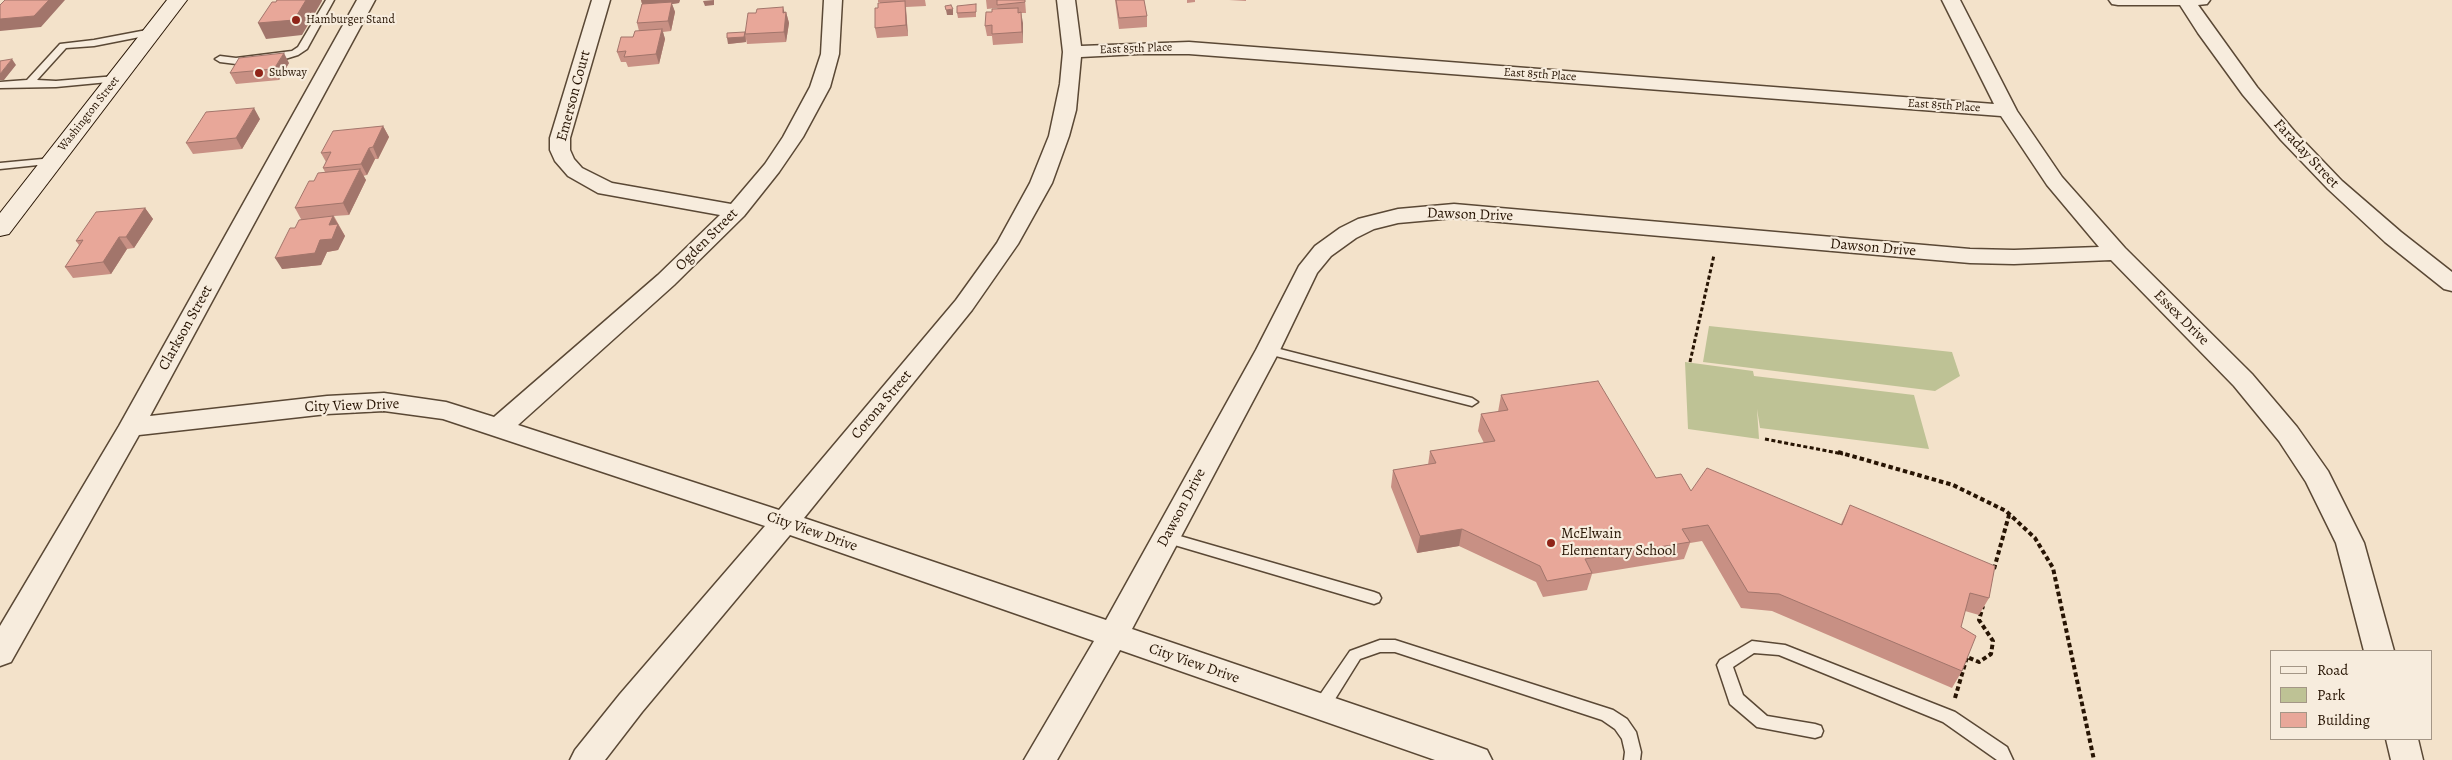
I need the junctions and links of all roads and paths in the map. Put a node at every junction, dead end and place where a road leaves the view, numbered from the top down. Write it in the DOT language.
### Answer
graph roads {
  1 [pos="177,0"];
  2 [pos="330,0"];
  3 [pos="366,0"];
  4 [pos="601,0"];
  5 [pos="833,0"];
  6 [pos="1066,0"];
  7 [pos="1951,0"];
  8 [pos="2118,0"];
  9 [pos="2191,0"];
  10 [pos="152,32"];
  11 [pos="1072,52"];
  12 [pos="220,59"];
  13 [pos="116,79"];
  14 [pos="30,83"];
  15 [pos="0,85"];
  16 [pos="2007,110"];
  17 [pos="53,161"];
  18 [pos="0,166"];
  19 [pos="736,211"];
  20 [pos="0,229"];
  21 [pos="1719,234"];
  22 [pos="2117,253"];
  23 [pos="2452,284"];
  24 [pos="1268,350"];
  25 [pos="1690,362"];
  26 [pos="1472,402"];
  27 [pos="131,427"];
  28 [pos="498,428"];
  29 [pos="1766,439"];
  30 [pos="2009,514"];
  31 [pos="785,522"];
  32 [pos="1166,537"];
  33 [pos="1993,572"];
  34 [pos="1374,598"];
  35 [pos="1984,601"];
  36 [pos="1113,636"];
  37 [pos="2378,650"];
  38 [pos="0,652"];
  39 [pos="1321,707"];
  40 [pos="1949,717"];
  41 [pos="1815,731"];
  42 [pos="2402,740"];
  43 [pos="586,760"];
  44 [pos="1040,760"];
  45 [pos="1476,760"];
  46 [pos="1632,760"];
  47 [pos="2005,760"];
  48 [pos="2094,760"];
  49 [pos="2408,760"];
  1 -- 10 [label="main road, Washington Street"];
  2 -- 12 [label="lane"];
  3 -- 27 [label="street, Clarkson Street"];
  4 -- 19 [label="street, Emerson Court"];
  5 -- 19 [label="street, Ogden Street"];
  6 -- 11 [label="street, Corona Street"];
  7 -- 16 [label="street, Essex Drive"];
  8 -- 9 [label="street"];
  9 -- 23 [label="street, Faraday Street"];
  10 -- 13 [label="main road, Washington Street"];
  10 -- 14 [label="lane"];
  11 -- 16 [label="street, East 85th Place"];
  11 -- 31 [label="street, Corona Street"];
  13 -- 14 [label="lane"];
  13 -- 17 [label="main road, Washington Street"];
  14 -- 15 [label="lane"];
  16 -- 22 [label="street, Essex Drive"];
  17 -- 18 [label="lane"];
  17 -- 20 [label="main road, Washington Street"];
  19 -- 28 [label="street, Ogden Street"];
  21 -- 22 [label="street, Dawson Drive"];
  21 -- 24 [label="street, Dawson Drive"];
  21 -- 25 [label="path"];
  22 -- 37 [label="street, Essex Drive"];
  24 -- 26 [label="lane"];
  24 -- 32 [label="street, Dawson Drive"];
  27 -- 28 [label="street, City View Drive"];
  27 -- 38 [label="street, Clarkson Street"];
  28 -- 31 [label="street, City View Drive"];
  29 -- 30 [label="path"];
  30 -- 33 [label="path"];
  30 -- 48 [label="path"];
  31 -- 36 [label="street, City View Drive"];
  31 -- 43 [label="street, Corona Street"];
  32 -- 34 [label="lane"];
  32 -- 36 [label="street, Dawson Drive"];
  35 -- 40 [label="path"];
  36 -- 39 [label="street, City View Drive"];
  36 -- 44 [label="street, Dawson Drive"];
  39 -- 45 [label="street, City View Drive"];
  39 -- 46 [label="lane"];
  40 -- 41 [label="lane"];
  40 -- 47 [label="lane"];
  42 -- 49 [label="street"];
}
